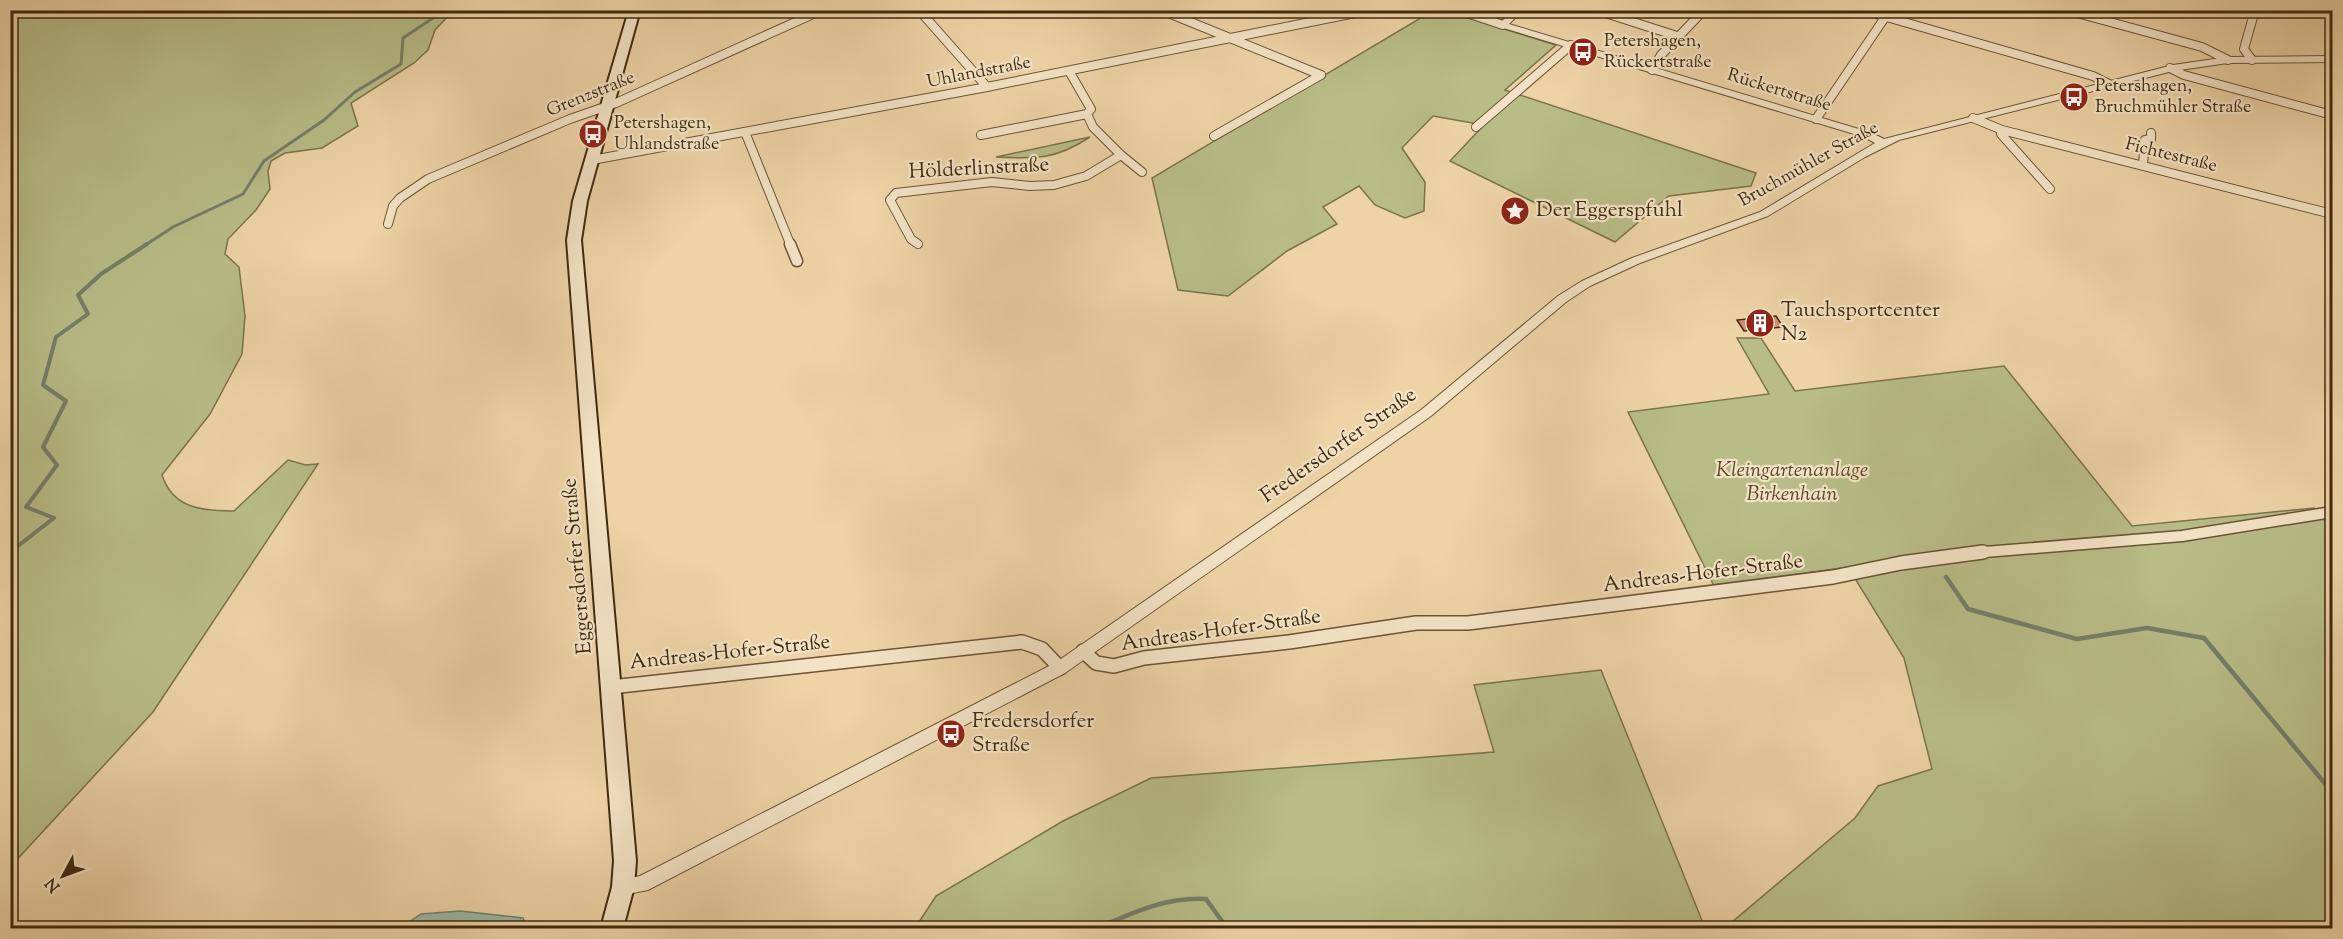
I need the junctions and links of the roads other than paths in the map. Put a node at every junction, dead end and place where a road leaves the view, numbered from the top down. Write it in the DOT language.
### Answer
graph roads {
  1 [pos="822,10"];
  2 [pos="919,10"];
  3 [pos="1161,10"];
  4 [pos="1370,10"];
  5 [pos="1458,10"];
  6 [pos="1519,10"];
  7 [pos="1596,10"];
  8 [pos="1704,10"];
  9 [pos="1862,10"];
  10 [pos="2255,10"];
  11 [pos="2067,11"];
  12 [pos="634,13"];
  13 [pos="1888,14"];
  14 [pos="1503,25"];
  15 [pos="1680,37"];
  16 [pos="1227,38"];
  17 [pos="1571,45"];
  18 [pos="2332,59"];
  19 [pos="2228,60"];
  20 [pos="2252,60"];
  21 [pos="2170,68"];
  22 [pos="1652,70"];
  23 [pos="1069,71"];
  24 [pos="2109,84"];
  25 [pos="987,87"];
  26 [pos="608,106"];
  27 [pos="1087,114"];
  28 [pos="2332,115"];
  29 [pos="1973,118"];
  30 [pos="1816,120"];
  31 [pos="1476,128"];
  32 [pos="2002,130"];
  33 [pos="745,132"];
  34 [pos="2151,133"];
  35 [pos="981,135"];
  36 [pos="1214,136"];
  37 [pos="1883,143"];
  38 [pos="1121,155"];
  39 [pos="592,160"];
  40 [pos="2143,165"];
  41 [pos="1142,172"];
  42 [pos="2050,189"];
  43 [pos="2332,214"];
  44 [pos="388,224"];
  45 [pos="918,244"];
  46 [pos="797,261"];
  47 [pos="1481,368"];
  48 [pos="2332,512"];
  49 [pos="1083,651"];
  50 [pos="1060,668"];
  51 [pos="611,687"];
  52 [pos="623,887"];
  53 [pos="612,928"];
  1 -- 26 [label="street, Grenzstraße"];
  2 -- 25 [label="street"];
  3 -- 16 [label="street"];
  4 -- 16 [label="street, Uhlandstraße"];
  5 -- 14 [label="street, Rückertstraße"];
  6 -- 14 [label="street"];
  7 -- 15 [label="street"];
  8 -- 15 [label="street"];
  9 -- 13 [label="street"];
  10 -- 20 [label="street"];
  11 -- 19 [label="street"];
  12 -- 26 [label="main road, Eggersdorfer Straße"];
  13 -- 24 [label="street"];
  13 -- 30 [label="street"];
  14 -- 17 [label="street, Rückertstraße"];
  15 -- 22 [label="street"];
  16 -- 23 [label="street, Uhlandstraße"];
  16 -- 36 [label="street"];
  17 -- 22 [label="street, Rückertstraße"];
  17 -- 31 [label="street"];
  18 -- 20 [label="street, Bruchmühler Straße"];
  19 -- 20 [label="street, Bruchmühler Straße"];
  19 -- 21 [label="street, Bruchmühler Straße"];
  21 -- 24 [label="street, Bruchmühler Straße"];
  21 -- 28 [label="street"];
  22 -- 30 [label="street, Rückertstraße"];
  23 -- 25 [label="street, Uhlandstraße"];
  23 -- 27 [label="street"];
  24 -- 29 [label="street, Bruchmühler Straße"];
  25 -- 33 [label="street, Uhlandstraße"];
  26 -- 39 [label="main road, Eggersdorfer Straße"];
  26 -- 44 [label="street, Grenzstraße"];
  27 -- 35 [label="street, Hölderlinstraße"];
  27 -- 38 [label="street"];
  29 -- 32 [label="street, Fichtestraße"];
  29 -- 37 [label="street, Bruchmühler Straße"];
  30 -- 37 [label="street, Rückertstraße"];
  32 -- 40 [label="street, Fichtestraße"];
  32 -- 42 [label="street"];
  33 -- 39 [label="street, Uhlandstraße"];
  33 -- 46 [label="street"];
  34 -- 40 [label="street"];
  37 -- 47 [label="street, Bruchmühler Straße"];
  38 -- 41 [label="street"];
  38 -- 45 [label="street, Hölderlinstraße"];
  39 -- 51 [label="main road, Eggersdorfer Straße"];
  40 -- 43 [label="street, Fichtestraße"];
  47 -- 49 [label="street, Fredersdorfer Straße"];
  48 -- 49 [label="street, Andreas-Hofer-Straße"];
  49 -- 50 [label="street, Fredersdorfer Straße"];
  50 -- 51 [label="street, Andreas-Hofer-Straße"];
  50 -- 52 [label="street, Fredersdorfer Straße"];
  51 -- 52 [label="main road, Eggersdorfer Straße"];
  52 -- 53 [label="main road, Eggersdorfer Straße"];
}
